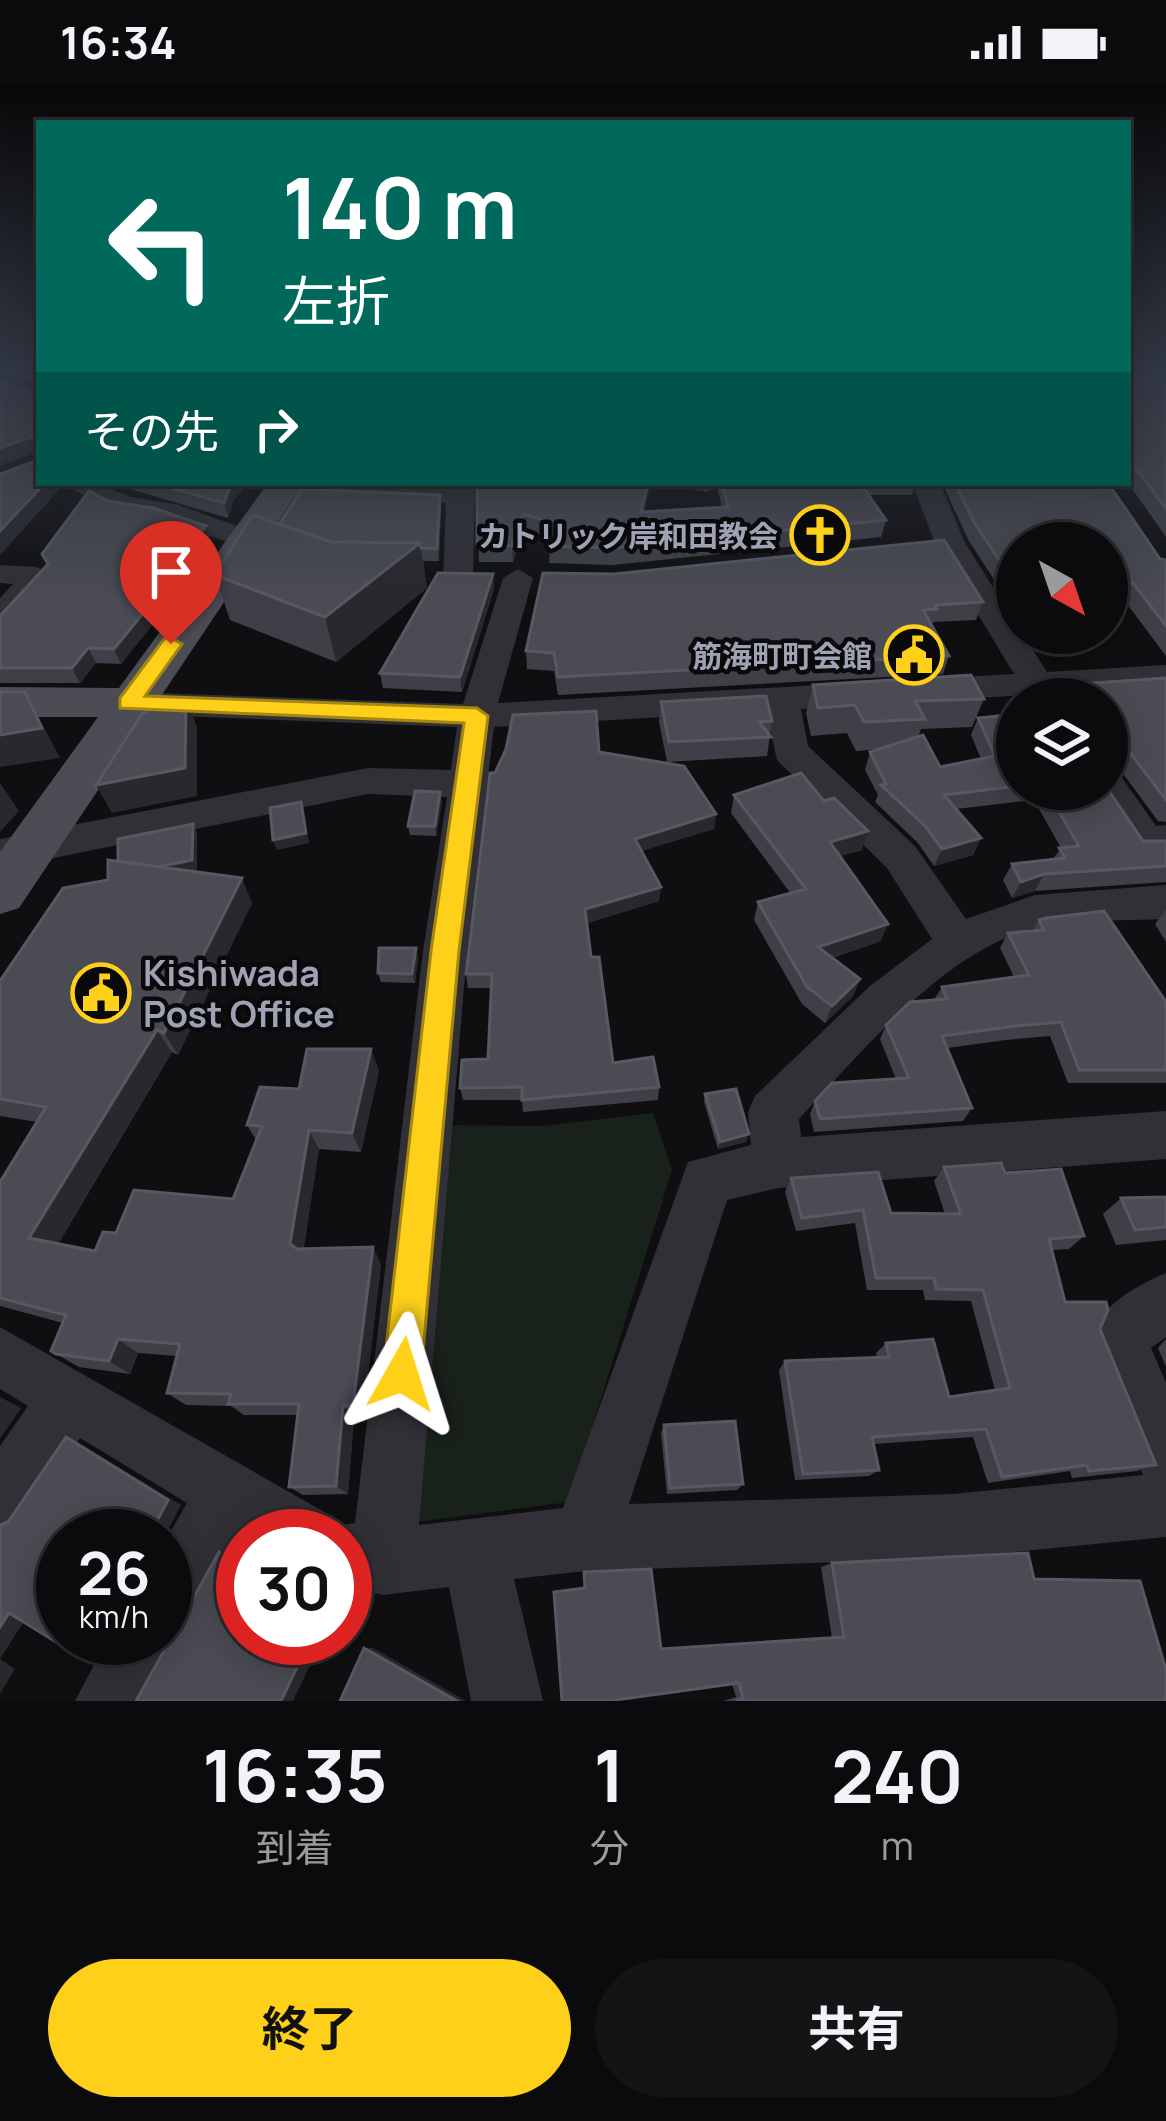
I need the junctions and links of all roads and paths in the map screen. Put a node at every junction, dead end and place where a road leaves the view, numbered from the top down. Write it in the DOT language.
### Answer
graph roads {
  1 [pos="81,486"];
  2 [pos="283,486"];
  3 [pos="328,486"];
  4 [pos="927,486"];
  5 [pos="461,489"];
  6 [pos="248,539"];
  7 [pos="303,560"];
  8 [pos="0,574"];
  9 [pos="0,617"];
  10 [pos="1166,676"];
  11 [pos="1033,678"];
  12 [pos="1128,681"];
  13 [pos="996,692"];
  14 [pos="782,699"];
  15 [pos="0,702"];
  16 [pos="128,703"];
  17 [pos="477,716"];
  18 [pos="470,784"];
  19 [pos="1124,810"];
  20 [pos="1166,840"];
  21 [pos="16,850"];
  22 [pos="0,892"];
  23 [pos="1166,902"];
  24 [pos="956,942"];
  25 [pos="1166,1135"];
  26 [pos="778,1163"];
  27 [pos="1166,1301"];
  28 [pos="0,1357"];
  29 [pos="69,1400"];
  30 [pos="1166,1456"];
  31 [pos="229,1493"];
  32 [pos="0,1501"];
  33 [pos="1166,1505"];
  34 [pos="257,1509"];
  35 [pos="371,1509"];
  36 [pos="585,1538"];
  37 [pos="475,1552"];
  38 [pos="192,1558"];
  39 [pos="372,1558"];
  40 [pos="132,1665"];
  41 [pos="111,1701"];
  42 [pos="507,1701"];
  1 -- 6 [label="street"];
  2 -- 6 [label="main road"];
  3 -- 5 [label="street"];
  4 -- 11 [label="street"];
  5 -- 17 [label="street"];
  6 -- 7 [label="street"];
  6 -- 16 [label="main road"];
  8 -- 9 [label="street"];
  10 -- 12 [label="street"];
  13 -- 14 [label="street"];
  14 -- 17 [label="street"];
  14 -- 24 [label="street"];
  15 -- 16 [label="main road"];
  16 -- 17 [label="street"];
  16 -- 21 [label="main road"];
  17 -- 18 [label="street"];
  18 -- 21 [label="street"];
  18 -- 35 [label="street"];
  19 -- 20 [label="street"];
  21 -- 22 [label="main road"];
  23 -- 24 [label="street"];
  24 -- 26 [label="street"];
  25 -- 26 [label="street"];
  26 -- 36 [label="street"];
  27 -- 30 [label="street"];
  28 -- 29 [label="street"];
  29 -- 31 [label="street"];
  29 -- 32 [label="street"];
  31 -- 34 [label="street"];
  31 -- 38 [label="street"];
  33 -- 36 [label="street"];
  36 -- 37 [label="street"];
  37 -- 39 [label="street"];
  37 -- 42 [label="street"];
  40 -- 41 [label="street"];
}
